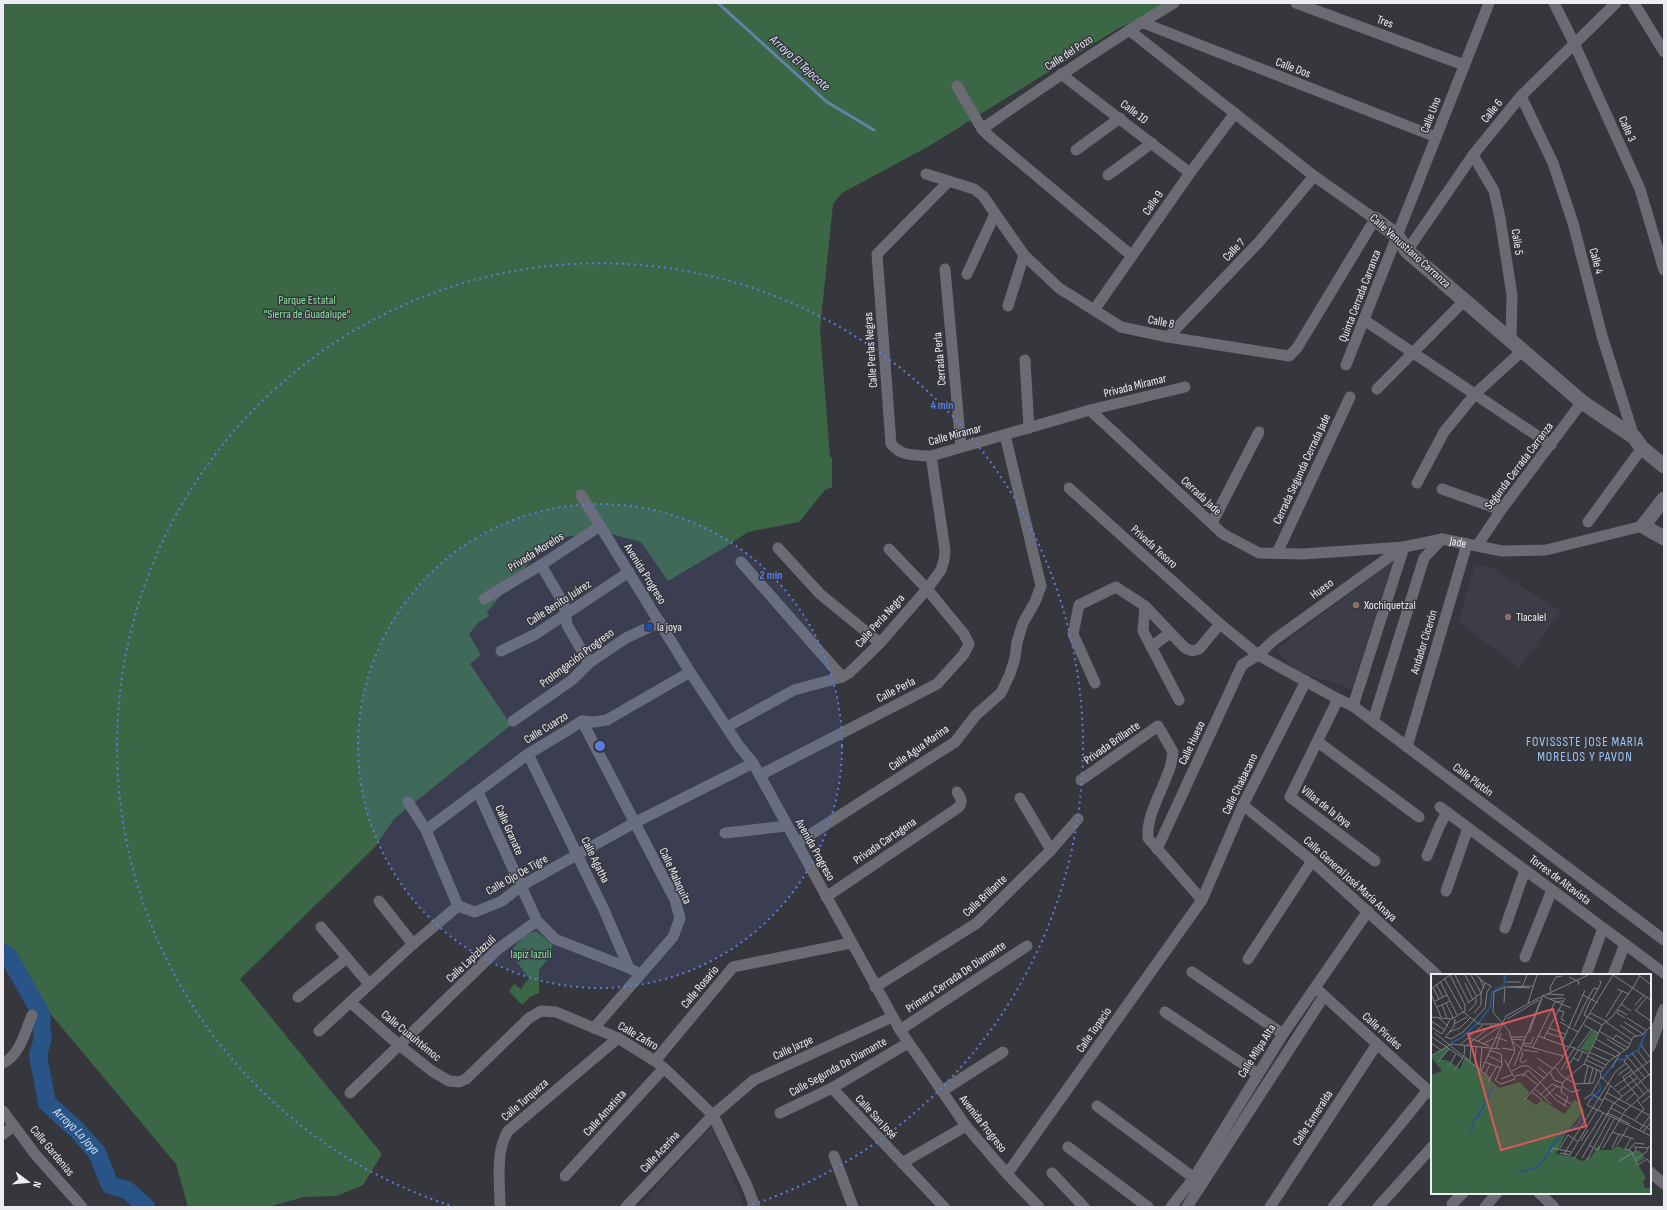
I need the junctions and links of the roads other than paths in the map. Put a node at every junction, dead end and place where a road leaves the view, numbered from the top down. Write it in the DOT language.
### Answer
graph roads {
  1 [pos="1174,3"];
  2 [pos="1296,3"];
  3 [pos="1489,3"];
  4 [pos="1554,3"];
  5 [pos="1616,3"];
  6 [pos="1634,3"];
  7 [pos="1142,22"];
  8 [pos="1129,30"];
  9 [pos="1574,43"];
  10 [pos="1664,52"];
  11 [pos="1464,65"];
  12 [pos="1061,74"];
  13 [pos="957,86"];
  14 [pos="1521,96"];
  15 [pos="1235,114"];
  16 [pos="1120,118"];
  17 [pos="982,130"];
  18 [pos="1436,137"];
  19 [pos="1152,143"];
  20 [pos="1076,150"];
  21 [pos="1473,155"];
  22 [pos="1190,173"];
  23 [pos="926,174"];
  24 [pos="1108,175"];
  25 [pos="1314,176"];
  26 [pos="948,182"];
  27 [pos="995,214"];
  28 [pos="1375,218"];
  29 [pos="1397,236"];
  30 [pos="1407,251"];
  31 [pos="1024,255"];
  32 [pos="1132,256"];
  33 [pos="945,269"];
  34 [pos="1664,270"];
  35 [pos="967,274"];
  36 [pos="1465,300"];
  37 [pos="1008,306"];
  38 [pos="1094,310"];
  39 [pos="1364,320"];
  40 [pos="1168,337"];
  41 [pos="1511,339"];
  42 [pos="1523,350"];
  43 [pos="1414,353"];
  44 [pos="1025,360"];
  45 [pos="1346,365"];
  46 [pos="1185,387"];
  47 [pos="1377,389"];
  48 [pos="1475,394"];
  49 [pos="1350,397"];
  50 [pos="1582,402"];
  51 [pos="1090,410"];
  52 [pos="1029,428"];
  53 [pos="1259,432"];
  54 [pos="1005,435"];
  55 [pos="1638,442"];
  56 [pos="892,444"];
  57 [pos="1551,445"];
  58 [pos="961,447"];
  59 [pos="931,456"];
  60 [pos="1664,466"];
  61 [pos="1417,483"];
  62 [pos="1069,488"];
  63 [pos="1442,489"];
  64 [pos="581,495"];
  65 [pos="1664,499"];
  66 [pos="1501,510"];
  67 [pos="1588,522"];
  68 [pos="1212,524"];
  69 [pos="600,526"];
  70 [pos="1643,526"];
  71 [pos="1664,538"];
  72 [pos="1442,539"];
  73 [pos="1472,545"];
  74 [pos="1404,547"];
  75 [pos="778,548"];
  76 [pos="889,549"];
  77 [pos="1277,553"];
  78 [pos="742,562"];
  79 [pos="541,565"];
  80 [pos="629,572"];
  81 [pos="927,589"];
  82 [pos="484,599"];
  83 [pos="1145,606"];
  84 [pos="565,614"];
  85 [pos="660,622"];
  86 [pos="1220,624"];
  87 [pos="1170,632"];
  88 [pos="880,643"];
  89 [pos="1151,647"];
  90 [pos="501,651"];
  91 [pos="1258,655"];
  92 [pos="589,663"];
  93 [pos="690,672"];
  94 [pos="842,677"];
  95 [pos="1306,681"];
  96 [pos="1095,683"];
  97 [pos="1338,699"];
  98 [pos="1179,700"];
  99 [pos="1353,706"];
  100 [pos="513,721"];
  101 [pos="582,721"];
  102 [pos="1373,721"];
  103 [pos="727,727"];
  104 [pos="1318,742"];
  105 [pos="1407,747"];
  106 [pos="528,754"];
  107 [pos="752,763"];
  108 [pos="760,775"];
  109 [pos="1081,780"];
  110 [pos="478,792"];
  111 [pos="957,792"];
  112 [pos="1020,798"];
  113 [pos="408,802"];
  114 [pos="1243,805"];
  115 [pos="1419,817"];
  116 [pos="1078,819"];
  117 [pos="634,823"];
  118 [pos="787,826"];
  119 [pos="1468,828"];
  120 [pos="426,830"];
  121 [pos="724,832"];
  122 [pos="797,843"];
  123 [pos="1157,849"];
  124 [pos="1051,850"];
  125 [pos="578,855"];
  126 [pos="1427,856"];
  127 [pos="1312,861"];
  128 [pos="1375,861"];
  129 [pos="1525,870"];
  130 [pos="521,886"];
  131 [pos="1552,890"];
  132 [pos="1446,891"];
  133 [pos="826,897"];
  134 [pos="1202,900"];
  135 [pos="379,901"];
  136 [pos="458,906"];
  137 [pos="1368,911"];
  138 [pos="537,921"];
  139 [pos="321,927"];
  140 [pos="1505,928"];
  141 [pos="1603,928"];
  142 [pos="1664,940"];
  143 [pos="851,943"];
  144 [pos="413,944"];
  145 [pos="1625,944"];
  146 [pos="1027,946"];
  147 [pos="1525,957"];
  148 [pos="347,958"];
  149 [pos="1248,960"];
  150 [pos="629,968"];
  151 [pos="1192,972"];
  152 [pos="1664,973"];
  153 [pos="640,974"];
  154 [pos="1436,974"];
  155 [pos="1586,974"];
  156 [pos="1613,974"];
  157 [pos="369,984"];
  158 [pos="875,987"];
  159 [pos="1315,988"];
  160 [pos="1324,996"];
  161 [pos="298,997"];
  162 [pos="350,1002"];
  163 [pos="1664,1009"];
  164 [pos="1165,1012"];
  165 [pos="32,1015"];
  166 [pos="892,1016"];
  167 [pos="594,1028"];
  168 [pos="900,1030"];
  169 [pos="319,1031"];
  170 [pos="1283,1034"];
  171 [pos="618,1038"];
  172 [pos="908,1043"];
  173 [pos="1377,1044"];
  174 [pos="1651,1044"];
  175 [pos="399,1046"];
  176 [pos="1003,1052"];
  177 [pos="3,1063"];
  178 [pos="659,1064"];
  179 [pos="1258,1074"];
  180 [pos="459,1082"];
  181 [pos="832,1088"];
  182 [pos="942,1091"];
  183 [pos="1430,1092"];
  184 [pos="350,1093"];
  185 [pos="1097,1106"];
  186 [pos="3,1111"];
  187 [pos="780,1113"];
  188 [pos="713,1115"];
  189 [pos="14,1126"];
  190 [pos="966,1126"];
  191 [pos="3,1134"];
  192 [pos="1068,1147"];
  193 [pos="1431,1148"];
  194 [pos="834,1156"];
  195 [pos="902,1163"];
  196 [pos="1651,1173"];
  197 [pos="1007,1174"];
  198 [pos="1052,1174"];
  199 [pos="565,1176"];
  200 [pos="1194,1178"];
  201 [pos="1664,1184"];
  202 [pos="1462,1194"];
  203 [pos="1497,1194"];
  204 [pos="1540,1194"];
  205 [pos="1452,1204"];
  206 [pos="82,1207"];
  207 [pos="500,1207"];
  208 [pos="626,1207"];
  209 [pos="755,1207"];
  210 [pos="853,1207"];
  211 [pos="944,1207"];
  212 [pos="1040,1207"];
  213 [pos="1084,1207"];
  214 [pos="1148,1207"];
  215 [pos="1171,1207"];
  216 [pos="1187,1207"];
  217 [pos="1270,1207"];
  218 [pos="1333,1207"];
  219 [pos="1378,1207"];
  220 [pos="1485,1207"];
  221 [pos="1554,1207"];
  1 -- 7 [label="street, Calle del Pozo"];
  2 -- 11 [label="street, Tres"];
  3 -- 11 [label="street, Calle Uno"];
  4 -- 9 [label="street, Calle 3"];
  5 -- 9 [label="street, Calle 6"];
  6 -- 10 [label="street"];
  7 -- 8 [label="street, Calle del Pozo"];
  7 -- 18 [label="street, Calle Dos"];
  8 -- 12 [label="street, Calle del Pozo"];
  8 -- 15 [label="street, Calle Venustiano Carranza"];
  9 -- 14 [label="street, Calle 6"];
  9 -- 34 [label="street, Calle 3"];
  11 -- 18 [label="street, Calle Uno"];
  12 -- 16 [label="street, Calle 10"];
  12 -- 17 [label="street, Calle del Pozo"];
  13 -- 17 [label="street"];
  14 -- 21 [label="street, Calle 6"];
  14 -- 55 [label="street, Calle 4"];
  15 -- 22 [label="street, Calle 9"];
  15 -- 25 [label="street, Calle Venustiano Carranza"];
  16 -- 19 [label="street, Calle 10"];
  16 -- 20 [label="street"];
  17 -- 32 [label="street"];
  18 -- 29 [label="street, Calle Uno"];
  19 -- 22 [label="street, Calle 10"];
  19 -- 24 [label="street"];
  21 -- 30 [label="street, Calle 6"];
  21 -- 41 [label="street, Calle 5"];
  22 -- 32 [label="street, Calle 9"];
  23 -- 26 [label="street, Calle 8"];
  25 -- 28 [label="street, Calle Venustiano Carranza"];
  25 -- 40 [label="street, Calle 7"];
  26 -- 27 [label="street, Calle 8"];
  26 -- 56 [label="street, Calle Perlas Negras"];
  27 -- 31 [label="street, Calle 8"];
  27 -- 35 [label="street"];
  28 -- 29 [label="street, Calle Venustiano Carranza"];
  28 -- 40 [label="street, Calle 8"];
  29 -- 30 [label="street, Calle Venustiano Carranza"];
  29 -- 39 [label="street, Quinta Cerrada Carranza"];
  30 -- 36 [label="street, Calle Venustiano Carranza"];
  31 -- 37 [label="street"];
  31 -- 38 [label="street, Calle 8"];
  32 -- 38 [label="street, Calle 9"];
  33 -- 58 [label="street, Cerrada Perla"];
  36 -- 41 [label="street, Calle Venustiano Carranza"];
  36 -- 43 [label="street"];
  38 -- 40 [label="street, Calle 8"];
  39 -- 43 [label="street"];
  39 -- 45 [label="street, Quinta Cerrada Carranza"];
  41 -- 42 [label="street, Calle Venustiano Carranza"];
  42 -- 48 [label="street"];
  42 -- 50 [label="street, Calle Venustiano Carranza"];
  43 -- 47 [label="street"];
  43 -- 48 [label="street"];
  44 -- 52 [label="street"];
  46 -- 51 [label="street, Privada Miramar"];
  48 -- 57 [label="street"];
  48 -- 61 [label="street"];
  49 -- 77 [label="street, Cerrada Segunda Cerrada Jade"];
  50 -- 55 [label="street, Calle Venustiano Carranza"];
  50 -- 57 [label="street, Segunda Cerrada Carranza"];
  51 -- 52 [label="street"];
  51 -- 68 [label="street, Cerrada Jade"];
  52 -- 54 [label="street"];
  53 -- 68 [label="street"];
  54 -- 58 [label="street, Calle Miramar"];
  54 -- 122 [label="street, Calle Agua Marina"];
  55 -- 60 [label="street, Calle Venustiano Carranza"];
  55 -- 67 [label="street"];
  56 -- 59 [label="street, Calle Miramar"];
  57 -- 66 [label="street, Segunda Cerrada Carranza"];
  58 -- 59 [label="street, Calle Miramar"];
  59 -- 81 [label="street, Calle Perla Negra"];
  62 -- 86 [label="street, Privada Tesoro"];
  63 -- 66 [label="street"];
  64 -- 69 [label="street, Avenida Progreso"];
  65 -- 70 [label="street"];
  66 -- 73 [label="street, Segunda Cerrada Carranza"];
  68 -- 77 [label="street, Cerrada Jade"];
  69 -- 79 [label="street, Privada Morelos"];
  69 -- 80 [label="street, Avenida Progreso"];
  70 -- 71 [label="street"];
  70 -- 73 [label="street, Jade"];
  72 -- 73 [label="street, Jade"];
  72 -- 74 [label="street, Jade"];
  72 -- 102 [label="street"];
  73 -- 105 [label="street, Andador Cicerón"];
  74 -- 77 [label="street, Cerrada Jade"];
  74 -- 91 [label="street, Hueso"];
  74 -- 99 [label="street"];
  75 -- 88 [label="street"];
  76 -- 81 [label="street"];
  78 -- 94 [label="street"];
  79 -- 82 [label="street, Privada Morelos"];
  79 -- 84 [label="street"];
  80 -- 84 [label="street, Calle Benito Juárez"];
  80 -- 85 [label="street, Avenida Progreso"];
  81 -- 88 [label="street, Calle Perla Negra"];
  81 -- 108 [label="street, Calle Perla"];
  83 -- 87 [label="street"];
  83 -- 89 [label="street"];
  83 -- 96 [label="street"];
  84 -- 90 [label="street, Calle Benito Juárez"];
  84 -- 92 [label="street"];
  85 -- 92 [label="street, Prolongación Progreso"];
  85 -- 93 [label="street, Avenida Progreso"];
  86 -- 87 [label="street"];
  86 -- 91 [label="street, Privada Tesoro"];
  87 -- 89 [label="street"];
  88 -- 94 [label="street, Calle Perla Negra"];
  89 -- 98 [label="street"];
  91 -- 95 [label="street, Calle Platón"];
  91 -- 123 [label="street, Calle Hueso"];
  92 -- 100 [label="street, Prolongación Progreso"];
  93 -- 101 [label="street, Calle Cuarzo"];
  93 -- 103 [label="street, Avenida Progreso"];
  94 -- 103 [label="street, Calle Perla Negra"];
  95 -- 97 [label="street, Calle Platón"];
  95 -- 114 [label="street, Calle Chabacano"];
  97 -- 99 [label="street, Calle Platón"];
  97 -- 104 [label="street, Villas de la Joya"];
  99 -- 102 [label="street, Calle Platón"];
  101 -- 106 [label="street, Calle Cuarzo"];
  101 -- 117 [label="street, Calle Malaquita"];
  102 -- 105 [label="street, Calle Platón"];
  103 -- 107 [label="street, Avenida Progreso"];
  104 -- 115 [label="street"];
  104 -- 128 [label="street, Villas de la Joya"];
  105 -- 142 [label="street, Calle Platón"];
  106 -- 110 [label="street, Calle Cuarzo"];
  106 -- 125 [label="street, Calle Agatha"];
  107 -- 108 [label="street, Avenida Progreso"];
  107 -- 117 [label="street, Calle Ojo De Tigre"];
  108 -- 118 [label="street, Avenida Progreso"];
  109 -- 123 [label="street, Privada Brillante"];
  110 -- 120 [label="street, Calle Cuarzo"];
  110 -- 130 [label="street, Calle Granate"];
  111 -- 133 [label="street, Privada Cartagena"];
  112 -- 124 [label="street"];
  113 -- 120 [label="street"];
  114 -- 127 [label="street, Calle General José María Anaya"];
  114 -- 134 [label="street, Calle Chabacano"];
  116 -- 124 [label="street, Calle Brillante"];
  117 -- 125 [label="street, Calle Ojo De Tigre"];
  117 -- 153 [label="street, Calle Malaquita"];
  118 -- 121 [label="street"];
  118 -- 122 [label="street, Avenida Progreso"];
  119 -- 126 [label="street, Torres de Altavista"];
  119 -- 129 [label="street, Torres de Altavista"];
  119 -- 132 [label="street"];
  120 -- 136 [label="street"];
  122 -- 133 [label="street, Avenida Progreso"];
  123 -- 134 [label="street"];
  124 -- 158 [label="street, Calle Brillante"];
  125 -- 130 [label="street, Calle Ojo De Tigre"];
  125 -- 150 [label="street, Calle Agatha"];
  127 -- 137 [label="street, Calle General José María Anaya"];
  127 -- 149 [label="street"];
  129 -- 131 [label="street, Torres de Altavista"];
  129 -- 140 [label="street"];
  130 -- 136 [label="street, Calle Ojo De Tigre"];
  130 -- 138 [label="street, Calle Granate"];
  131 -- 141 [label="street, Torres de Altavista"];
  131 -- 147 [label="street"];
  133 -- 143 [label="street, Avenida Progreso"];
  134 -- 197 [label="street, Calle Topacio"];
  135 -- 144 [label="street"];
  136 -- 144 [label="street"];
  137 -- 154 [label="street, Calle General José María Anaya"];
  137 -- 159 [label="street, Calle Milpa Alta"];
  138 -- 150 [label="street"];
  138 -- 175 [label="street, Calle Lapizlazuli"];
  139 -- 148 [label="street"];
  141 -- 145 [label="street, Torres de Altavista"];
  141 -- 155 [label="street"];
  143 -- 158 [label="street, Avenida Progreso"];
  143 -- 178 [label="street, Calle Rosario"];
  144 -- 157 [label="street"];
  145 -- 152 [label="street, Torres de Altavista"];
  145 -- 156 [label="street"];
  146 -- 168 [label="street, Primera Cerrada De Diamante"];
  148 -- 157 [label="street"];
  148 -- 161 [label="street"];
  150 -- 153 [label="street"];
  151 -- 170 [label="street"];
  153 -- 167 [label="street, Calle Malaquita"];
  157 -- 162 [label="street"];
  158 -- 166 [label="street, Avenida Progreso"];
  159 -- 160 [label="street, Calle Pirules"];
  159 -- 170 [label="street, Calle Milpa Alta"];
  160 -- 173 [label="street, Calle Pirules"];
  160 -- 216 [label="street"];
  162 -- 169 [label="street"];
  162 -- 175 [label="street, Calle Cuauhtémoc"];
  163 -- 174 [label="street"];
  164 -- 179 [label="street"];
  165 -- 177 [label="street"];
  166 -- 168 [label="street, Avenida Progreso"];
  166 -- 188 [label="street, Calle Jazpe"];
  167 -- 171 [label="street, Calle Zafiro"];
  167 -- 180 [label="street, Calle Zafiro"];
  168 -- 172 [label="street, Avenida Progreso"];
  170 -- 179 [label="street, Calle Milpa Alta"];
  171 -- 178 [label="street, Calle Zafiro"];
  171 -- 207 [label="street, Calle Turqueza"];
  172 -- 181 [label="street, Calle Segunda De Diamante"];
  172 -- 182 [label="street, Avenida Progreso"];
  173 -- 183 [label="street, Calle Pirules"];
  173 -- 217 [label="street, Calle Esmeralda"];
  175 -- 180 [label="street, Calle Cuauhtémoc"];
  175 -- 184 [label="street, Calle Lapizlazuli"];
  176 -- 182 [label="street"];
  178 -- 188 [label="street, Calle Zafiro"];
  178 -- 199 [label="street, Calle Amatista"];
  179 -- 200 [label="street, Calle Milpa Alta"];
  181 -- 187 [label="street, Calle Segunda De Diamante"];
  181 -- 195 [label="street, Calle San José"];
  182 -- 190 [label="street, Avenida Progreso"];
  183 -- 218 [label="street"];
  185 -- 200 [label="street"];
  186 -- 189 [label="street, Calle Gardenias"];
  188 -- 208 [label="street, Calle Acerina"];
  188 -- 209 [label="street, Calle Zafiro"];
  189 -- 191 [label="street"];
  189 -- 206 [label="street, Calle Gardenias"];
  190 -- 195 [label="street"];
  190 -- 197 [label="street, Avenida Progreso"];
  192 -- 214 [label="street"];
  193 -- 219 [label="street"];
  194 -- 210 [label="street"];
  195 -- 211 [label="street, Calle San José"];
  196 -- 201 [label="street"];
  197 -- 212 [label="street, Avenida Progreso"];
  198 -- 213 [label="street"];
  200 -- 215 [label="street, Calle Milpa Alta"];
  202 -- 205 [label="street"];
  203 -- 220 [label="street"];
  204 -- 221 [label="street"];
}
